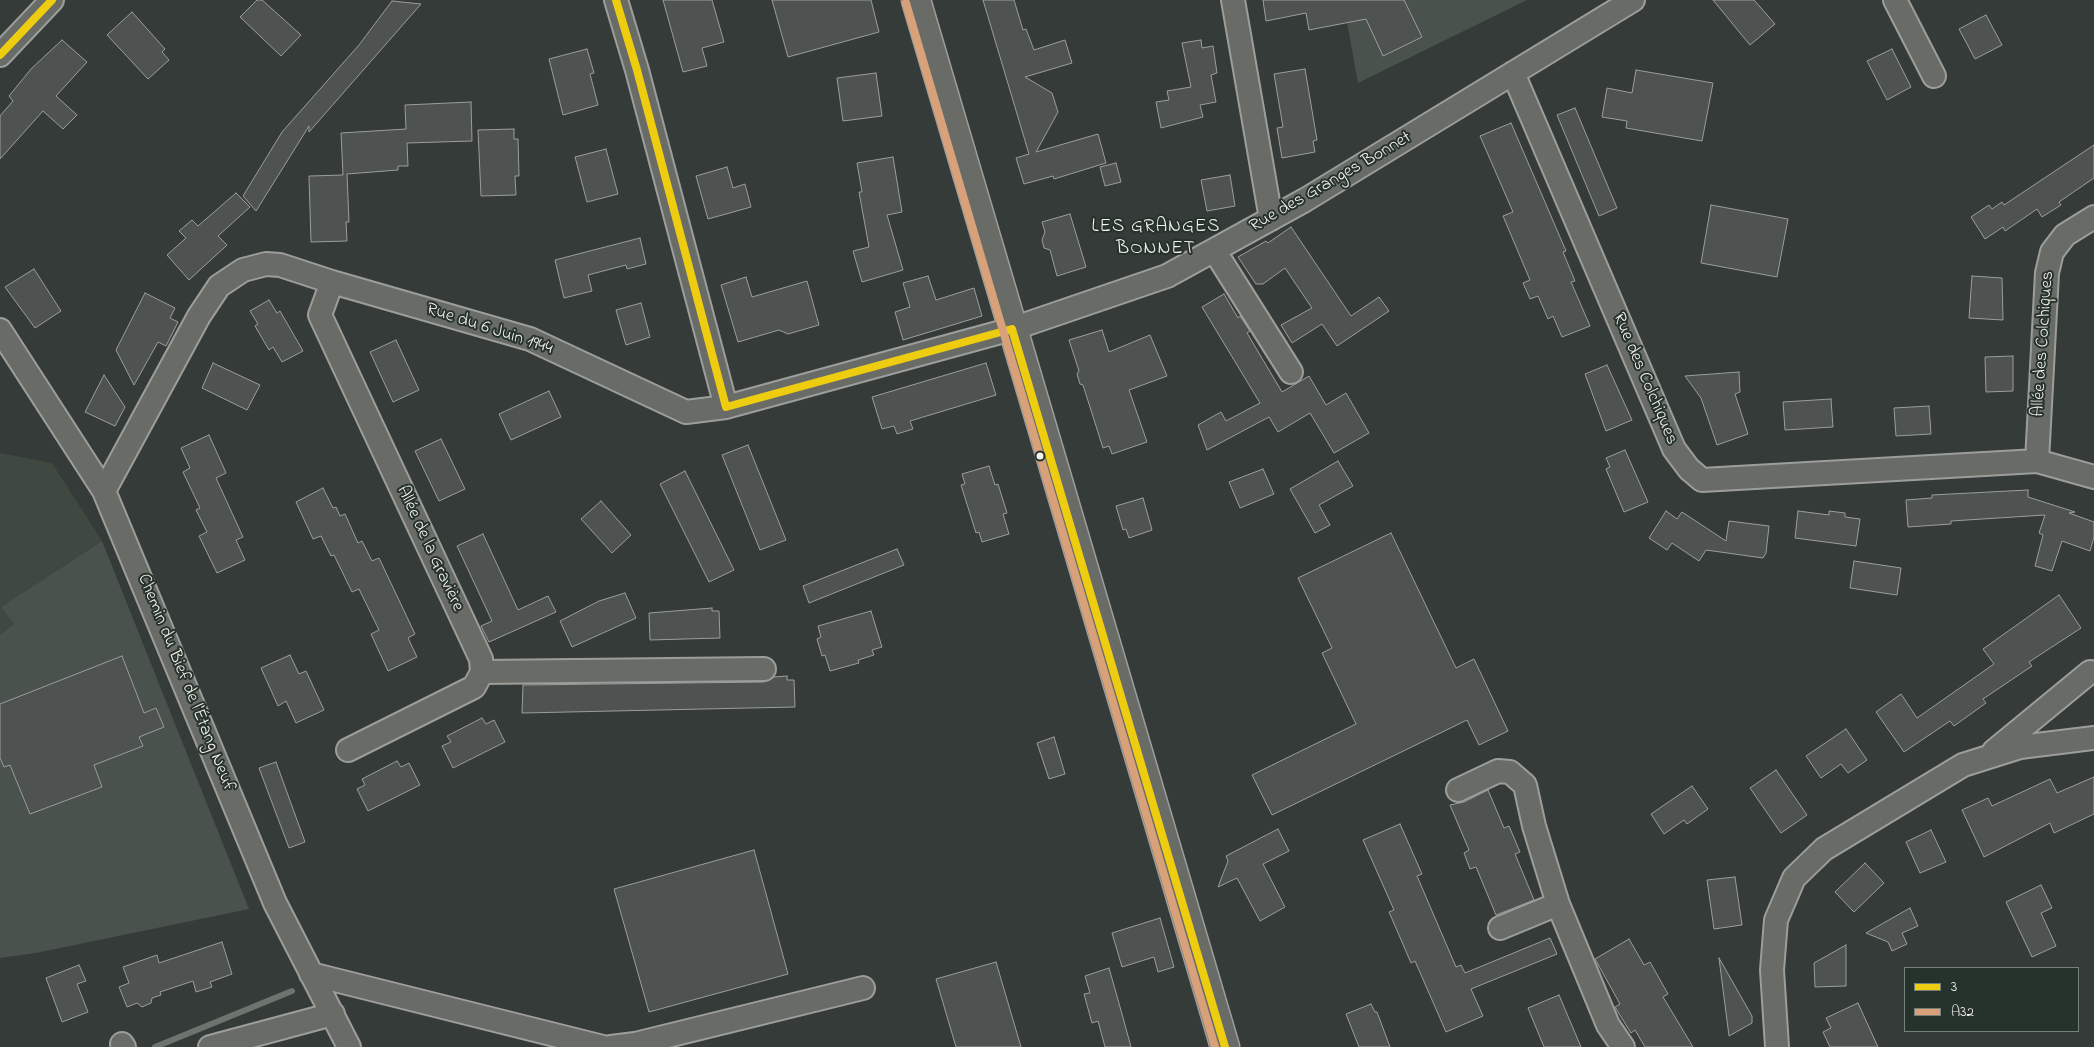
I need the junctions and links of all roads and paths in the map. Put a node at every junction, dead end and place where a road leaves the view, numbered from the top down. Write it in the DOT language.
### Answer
graph roads {
  1 [pos="52,0"];
  2 [pos="616,0"];
  3 [pos="916,0"];
  4 [pos="1233,0"];
  5 [pos="1633,0"];
  6 [pos="1894,0"];
  7 [pos="0,56"];
  8 [pos="1513,73"];
  9 [pos="1934,76"];
  10 [pos="2094,217"];
  11 [pos="1271,219"];
  12 [pos="1214,250"];
  13 [pos="332,282"];
  14 [pos="1012,329"];
  15 [pos="0,330"];
  16 [pos="1292,372"];
  17 [pos="726,408"];
  18 [pos="2037,462"];
  19 [pos="2094,477"];
  20 [pos="104,491"];
  21 [pos="764,669"];
  22 [pos="482,672"];
  23 [pos="2090,672"];
  24 [pos="2094,738"];
  25 [pos="348,750"];
  26 [pos="1985,758"];
  27 [pos="1458,790"];
  28 [pos="1558,904"];
  29 [pos="1500,928"];
  30 [pos="311,974"];
  31 [pos="863,988"];
  32 [pos="333,1014"];
  33 [pos="210,1047"];
  34 [pos="349,1047"];
  35 [pos="603,1047"];
  36 [pos="611,1047"];
  37 [pos="1226,1047"];
  38 [pos="1623,1047"];
  39 [pos="1777,1047"];
  1 -- 7 [label="street"];
  2 -- 17 [label="street"];
  3 -- 14 [label="main road"];
  4 -- 11 [label="street"];
  5 -- 8 [label="street, Rue des Granges Bonnet"];
  6 -- 9 [label="street"];
  8 -- 11 [label="street, Rue des Granges Bonnet"];
  8 -- 18 [label="street, Rue des Colchiques"];
  10 -- 18 [label="street, Allée des Colchiques"];
  11 -- 12 [label="street, Rue des Granges Bonnet"];
  12 -- 14 [label="street, Rue des Granges Bonnet"];
  12 -- 16 [label="street"];
  13 -- 17 [label="street, Rue du 6 Juin 1944"];
  13 -- 20 [label="street, Rue du 6 Juin 1944"];
  13 -- 22 [label="street, Allée de la Gravière"];
  14 -- 17 [label="street, Rue du 6 Juin 1944"];
  14 -- 37 [label="main road"];
  15 -- 20 [label="street, Chemin du Bief de l'Étang Neuf"];
  18 -- 19 [label="street, Rue des Colchiques"];
  20 -- 30 [label="street, Chemin du Bief de l'Étang Neuf"];
  21 -- 22 [label="street"];
  22 -- 25 [label="street"];
  23 -- 26 [label="street"];
  24 -- 26 [label="street"];
  26 -- 39 [label="street"];
  27 -- 28 [label="street"];
  28 -- 29 [label="street"];
  28 -- 38 [label="street"];
  30 -- 32 [label="street, Chemin du Bief de l'Étang Neuf"];
  30 -- 35 [label="street"];
  31 -- 36 [label="street"];
  32 -- 33 [label="street"];
  32 -- 34 [label="street, Chemin du Bief de l'Étang Neuf"];
}
